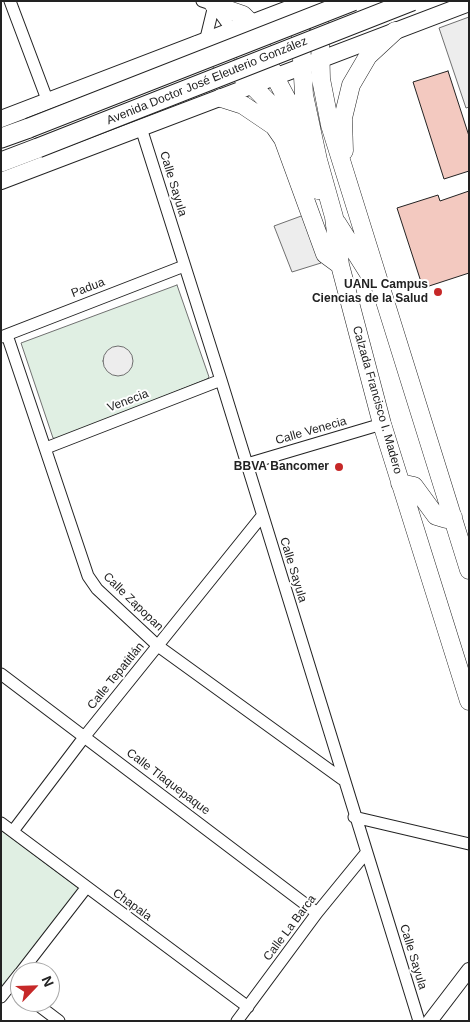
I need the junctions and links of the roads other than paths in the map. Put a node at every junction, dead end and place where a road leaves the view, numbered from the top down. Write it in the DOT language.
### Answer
graph roads {
  1 [pos="10,1"];
  2 [pos="319,1"];
  3 [pos="353,1"];
  4 [pos="372,1"];
  5 [pos="412,1"];
  6 [pos="303,2"];
  7 [pos="213,3"];
  8 [pos="469,3"];
  9 [pos="252,23"];
  10 [pos="232,30"];
  11 [pos="399,30"];
  12 [pos="201,43"];
  13 [pos="168,56"];
  14 [pos="320,60"];
  15 [pos="301,67"];
  16 [pos="237,72"];
  17 [pos="264,86"];
  18 [pos="228,95"];
  19 [pos="48,102"];
  20 [pos="192,109"];
  21 [pos="1,119"];
  22 [pos="141,128"];
  23 [pos="1,138"];
  24 [pos="318,160"];
  25 [pos="1,162"];
  26 [pos="344,168"];
  27 [pos="1,181"];
  28 [pos="334,218"];
  29 [pos="340,265"];
  30 [pos="184,266"];
  31 [pos="384,296"];
  32 [pos="4,336"];
  33 [pos="221,380"];
  34 [pos="382,424"];
  35 [pos="46,448"];
  36 [pos="247,464"];
  37 [pos="400,483"];
  38 [pos="262,516"];
  39 [pos="453,518"];
  40 [pos="469,570"];
  41 [pos="158,646"];
  42 [pos="1,674"];
  43 [pos="469,701"];
  44 [pos="85,736"];
  45 [pos="342,779"];
  46 [pos="354,817"];
  47 [pos="1,822"];
  48 [pos="12,831"];
  49 [pos="469,844"];
  50 [pos="366,853"];
  51 [pos="86,888"];
  52 [pos="317,913"];
  53 [pos="29,962"];
  54 [pos="469,970"];
  55 [pos="248,1007"];
  56 [pos="47,1012"];
  57 [pos="59,1021"];
  58 [pos="237,1021"];
  59 [pos="418,1021"];
  60 [pos="430,1021"];
  1 -- 19 [label="street"];
  2 -- 14 [label="main road"];
  3 -- 23 [label="highway, Avenida Doctor José Eleuterio González, bridge"];
  4 -- 11 [label="main road"];
  5 -- 25 [label="highway, Avenida Doctor José Eleuterio González, bridge"];
  6 -- 9 [label="main road"];
  6 -- 15 [label="main road, Calzada Francisco I. Madero"];
  7 -- 9 [label="main road"];
  7 -- 10 [label="street"];
  7 -- 12 [label="street"];
  8 -- 11 [label="main road, Avenida Doctor José Eleuterio González"];
  9 -- 10 [label="main road"];
  9 -- 17 [label="main road"];
  10 -- 12 [label="main road"];
  10 -- 17 [label="main road"];
  11 -- 14 [label="main road, Avenida Doctor José Eleuterio González"];
  11 -- 26 [label="main road"];
  12 -- 13 [label="main road"];
  12 -- 16 [label="main road"];
  13 -- 19 [label="main road"];
  13 -- 20 [label="main road"];
  14 -- 15 [label="main road, Avenida Doctor José Eleuterio González"];
  14 -- 26 [label="main road"];
  15 -- 17 [label="main road, Avenida Doctor José Eleuterio González"];
  15 -- 24 [label="main road, Calzada Francisco I. Madero"];
  16 -- 17 [label="main road"];
  16 -- 18 [label="main road"];
  17 -- 18 [label="main road, Avenida Doctor José Eleuterio González"];
  17 -- 24 [label="main road"];
  17 -- 28 [label="main road"];
  18 -- 20 [label="main road, Avenida Doctor José Eleuterio González"];
  18 -- 29 [label="main road"];
  19 -- 21 [label="main road"];
  20 -- 22 [label="main road, Avenida Doctor José Eleuterio González"];
  22 -- 27 [label="main road, Avenida Doctor José Eleuterio González"];
  22 -- 30 [label="street, Calle Sayula"];
  24 -- 28 [label="main road, Calzada Francisco I. Madero"];
  26 -- 31 [label="main road"];
  28 -- 29 [label="main road, Calzada Francisco I. Madero"];
  28 -- 31 [label="main road"];
  29 -- 34 [label="main road, Calzada Francisco I. Madero"];
  30 -- 32 [label="street, Padua"];
  30 -- 33 [label="street, Calle Sayula"];
  31 -- 39 [label="main road"];
  32 -- 35 [label="street, Calle Zapopan"];
  33 -- 35 [label="street, Venecia"];
  33 -- 36 [label="street, Calle Sayula"];
  34 -- 36 [label="street, Calle Venecia"];
  34 -- 37 [label="main road, Calzada Francisco I. Madero"];
  35 -- 41 [label="street, Calle Zapopan"];
  36 -- 38 [label="street, Calle Sayula"];
  37 -- 39 [label="main road"];
  37 -- 43 [label="main road, Calzada Francisco I. Madero"];
  38 -- 41 [label="street, Calle Tepatitlán"];
  38 -- 45 [label="street, Calle Sayula"];
  39 -- 40 [label="main road"];
  41 -- 44 [label="street, Calle Tepatitlán"];
  41 -- 45 [label="street, Calle Zapopan"];
  42 -- 44 [label="street, Calle Tlaquepaque"];
  44 -- 48 [label="street, Calle Tepatitlán"];
  44 -- 52 [label="street, Calle Tlaquepaque"];
  45 -- 46 [label="street, Calle Sayula"];
  46 -- 49 [label="street"];
  46 -- 50 [label="street, Calle Sayula"];
  47 -- 48 [label="street, Chapala"];
  48 -- 51 [label="street, Chapala"];
  50 -- 52 [label="street, Calle La Barca"];
  50 -- 59 [label="street, Calle Sayula"];
  51 -- 53 [label="street"];
  51 -- 55 [label="street, Chapala"];
  52 -- 55 [label="street, Calle La Barca"];
  54 -- 60 [label="street"];
  55 -- 58 [label="street, Calle La Barca"];
  56 -- 57 [label="street"];
}
